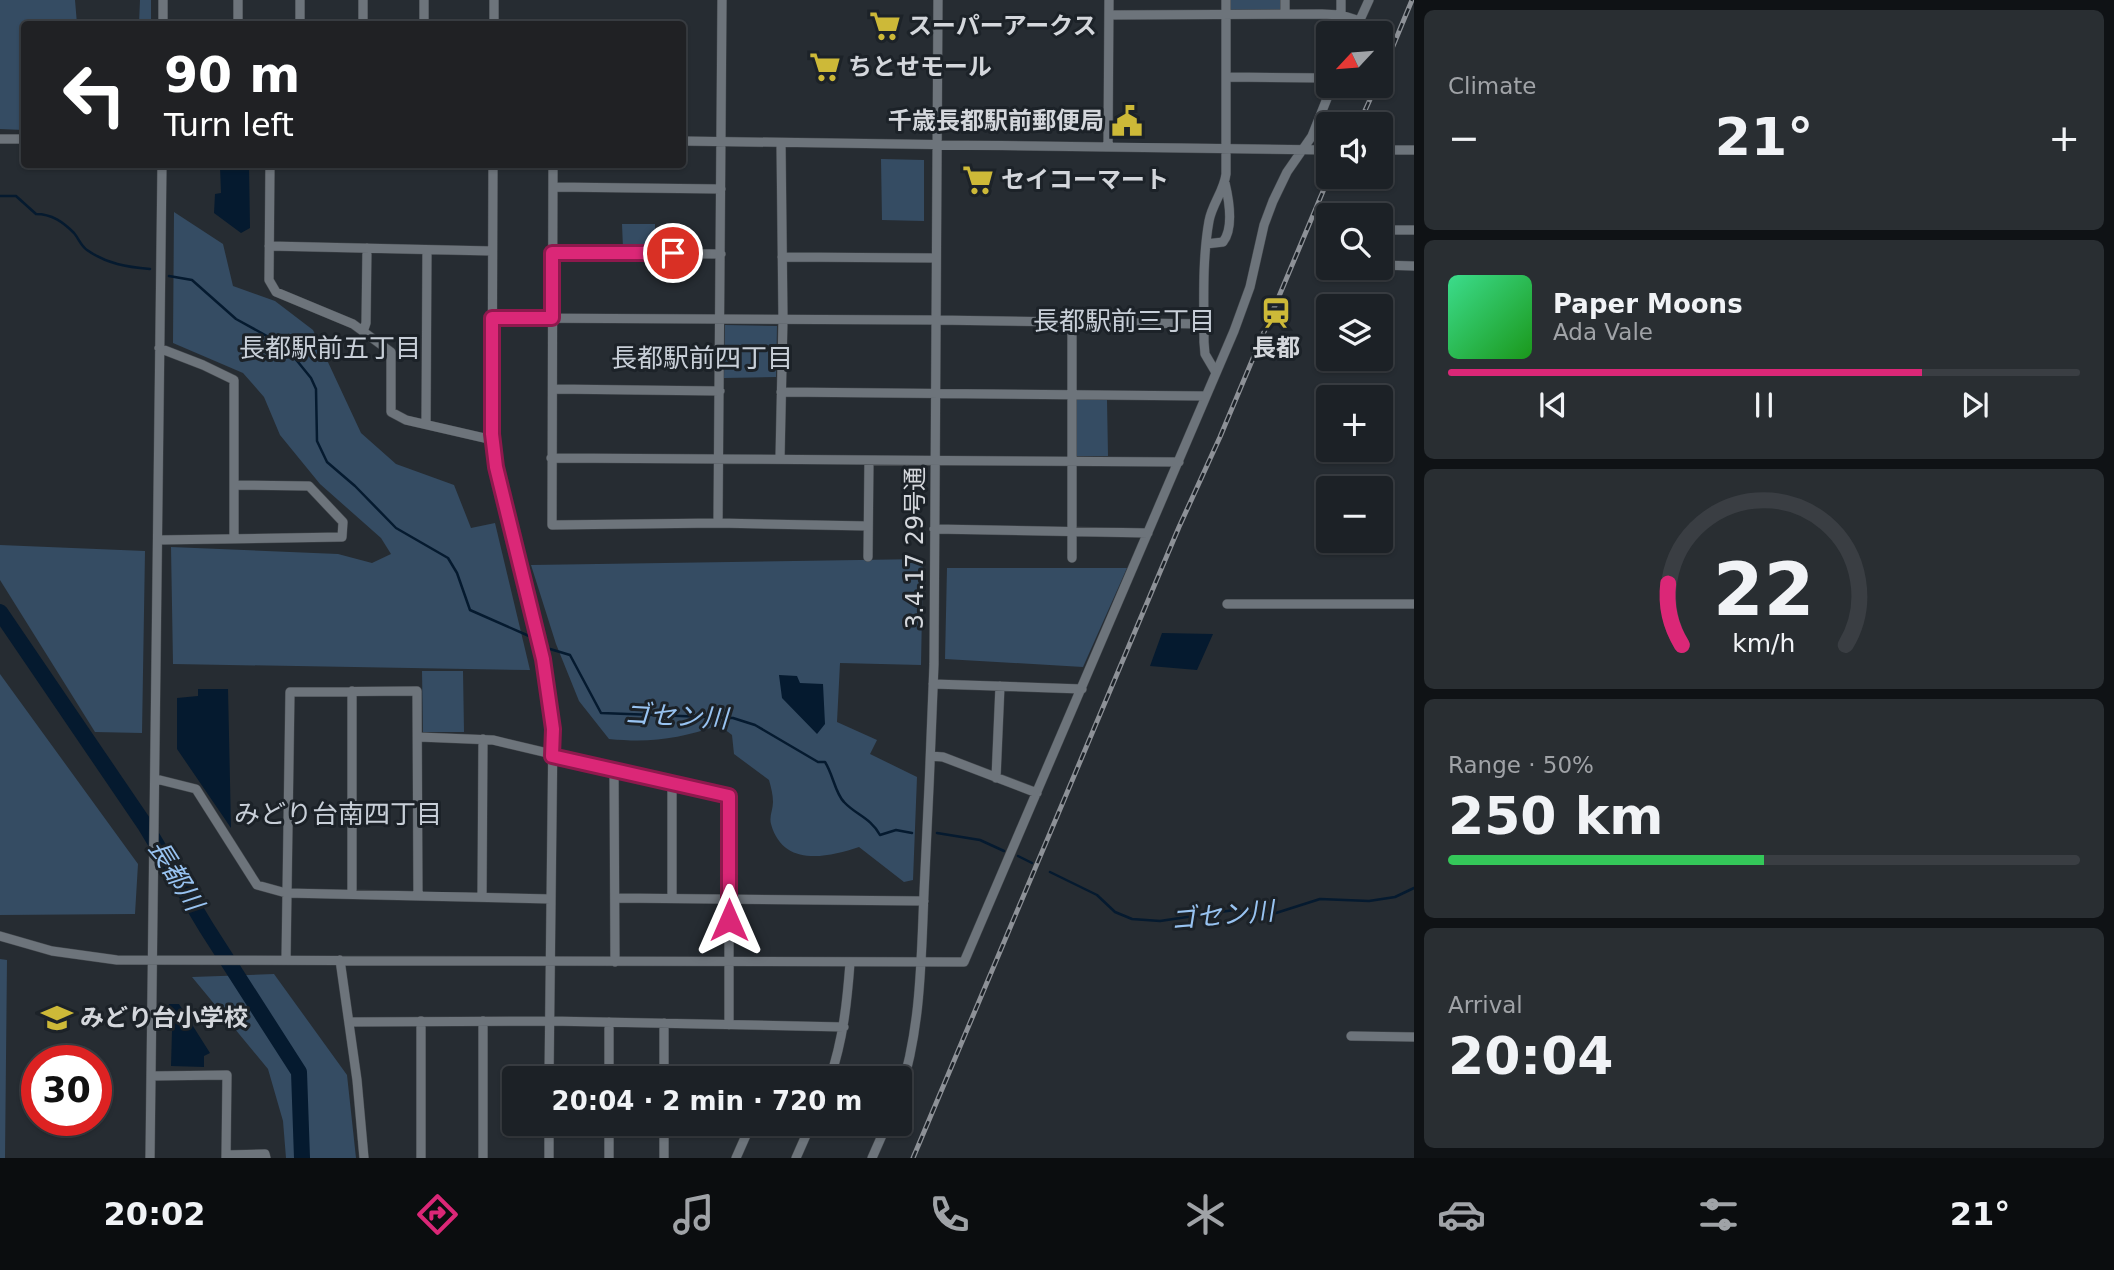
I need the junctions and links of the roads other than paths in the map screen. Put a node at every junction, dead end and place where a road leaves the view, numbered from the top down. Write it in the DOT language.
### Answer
graph roads {
  1 [pos="163,0"];
  2 [pos="238,0"];
  3 [pos="300,0"];
  4 [pos="363,0"];
  5 [pos="425,0"];
  6 [pos="494,0"];
  7 [pos="722,0"];
  8 [pos="938,0"];
  9 [pos="1110,0"];
  10 [pos="1226,0"];
  11 [pos="1285,0"];
  12 [pos="1341,0"];
  13 [pos="1369,0"];
  14 [pos="1285,14"];
  15 [pos="1109,15"];
  16 [pos="1226,15"];
  17 [pos="1341,15"];
  18 [pos="163,21"];
  19 [pos="237,21"];
  20 [pos="300,21"];
  21 [pos="363,21"];
  22 [pos="424,21"];
  23 [pos="494,21"];
  24 [pos="1360,21"];
  25 [pos="1226,77"];
  26 [pos="1316,78"];
  27 [pos="1327,98"];
  28 [pos="0,139"];
  29 [pos="21,139"];
  30 [pos="721,141"];
  31 [pos="686,142"];
  32 [pos="781,143"];
  33 [pos="937,146"];
  34 [pos="1108,148"];
  35 [pos="1225,148"];
  36 [pos="1303,149"];
  37 [pos="1316,149"];
  38 [pos="1393,150"];
  39 [pos="1414,150"];
  40 [pos="162,168"];
  41 [pos="270,168"];
  42 [pos="493,168"];
  43 [pos="553,168"];
  44 [pos="1225,183"];
  45 [pos="553,187"];
  46 [pos="721,189"];
  47 [pos="1393,230"];
  48 [pos="1414,230"];
  49 [pos="1206,244"];
  50 [pos="269,246"];
  51 [pos="367,248"];
  52 [pos="427,250"];
  53 [pos="492,251"];
  54 [pos="552,253"];
  55 [pos="721,254"];
  56 [pos="782,257"];
  57 [pos="936,258"];
  58 [pos="1393,265"];
  59 [pos="1414,266"];
  60 [pos="492,318"];
  61 [pos="552,318"];
  62 [pos="720,319"];
  63 [pos="783,319"];
  64 [pos="936,320"];
  65 [pos="1072,322"];
  66 [pos="1204,324"];
  67 [pos="363,332"];
  68 [pos="159,348"];
  69 [pos="1215,371"];
  70 [pos="554,389"];
  71 [pos="720,391"];
  72 [pos="781,392"];
  73 [pos="935,393"];
  74 [pos="1072,394"];
  75 [pos="1206,396"];
  76 [pos="426,424"];
  77 [pos="493,440"];
  78 [pos="551,458"];
  79 [pos="719,458"];
  80 [pos="780,458"];
  81 [pos="869,460"];
  82 [pos="935,460"];
  83 [pos="1072,461"];
  84 [pos="1179,462"];
  85 [pos="234,485"];
  86 [pos="718,523"];
  87 [pos="868,526"];
  88 [pos="934,529"];
  89 [pos="1072,532"];
  90 [pos="1148,533"];
  91 [pos="234,538"];
  92 [pos="158,540"];
  93 [pos="868,557"];
  94 [pos="1072,558"];
  95 [pos="1227,604"];
  96 [pos="1414,604"];
  97 [pos="933,684"];
  98 [pos="1000,686"];
  99 [pos="1082,688"];
  100 [pos="352,691"];
  101 [pos="419,737"];
  102 [pos="483,739"];
  103 [pos="552,756"];
  104 [pos="931,756"];
  105 [pos="614,770"];
  106 [pos="996,778"];
  107 [pos="156,779"];
  108 [pos="672,783"];
  109 [pos="1037,793"];
  110 [pos="286,893"];
  111 [pos="352,894"];
  112 [pos="418,896"];
  113 [pos="482,897"];
  114 [pos="615,898"];
  115 [pos="672,898"];
  116 [pos="551,899"];
  117 [pos="729,899"];
  118 [pos="924,901"];
  119 [pos="0,936"];
  120 [pos="286,960"];
  121 [pos="340,960"];
  122 [pos="154,961"];
  123 [pos="550,962"];
  124 [pos="615,962"];
  125 [pos="730,962"];
  126 [pos="850,963"];
  127 [pos="921,963"];
  128 [pos="421,1021"];
  129 [pos="483,1021"];
  130 [pos="550,1021"];
  131 [pos="349,1022"];
  132 [pos="609,1022"];
  133 [pos="664,1023"];
  134 [pos="729,1025"];
  135 [pos="844,1027"];
  136 [pos="1351,1036"];
  137 [pos="1414,1037"];
  138 [pos="549,1066"];
  139 [pos="609,1066"];
  140 [pos="664,1066"];
  141 [pos="834,1066"];
  142 [pos="906,1066"];
  143 [pos="151,1076"];
  144 [pos="549,1136"];
  145 [pos="609,1136"];
  146 [pos="664,1136"];
  147 [pos="745,1136"];
  148 [pos="806,1136"];
  149 [pos="879,1136"];
  150 [pos="226,1157"];
  151 [pos="150,1158"];
  152 [pos="266,1158"];
  153 [pos="363,1158"];
  154 [pos="421,1158"];
  155 [pos="483,1158"];
  156 [pos="549,1158"];
  157 [pos="609,1158"];
  158 [pos="664,1158"];
  159 [pos="736,1158"];
  160 [pos="796,1158"];
  161 [pos="872,1158"];
  1 -- 18 [label="street"];
  2 -- 19 [label="street"];
  3 -- 20 [label="street"];
  4 -- 21 [label="street"];
  5 -- 22 [label="street"];
  6 -- 23 [label="street"];
  7 -- 30 [label="street"];
  8 -- 33 [label="street, 3.4.17 29号通"];
  9 -- 15 [label="street"];
  10 -- 16 [label="street"];
  11 -- 14 [label="street"];
  12 -- 17 [label="street"];
  13 -- 24 [label="street"];
  14 -- 16 [label="street"];
  14 -- 17 [label="street"];
  15 -- 16 [label="street"];
  15 -- 34 [label="street"];
  16 -- 25 [label="street"];
  17 -- 24 [label="street"];
  25 -- 26 [label="street"];
  25 -- 35 [label="street"];
  27 -- 36 [label="street"];
  28 -- 29 [label="street"];
  30 -- 31 [label="street"];
  30 -- 32 [label="street"];
  30 -- 46 [label="street"];
  32 -- 33 [label="street"];
  32 -- 56 [label="street"];
  33 -- 34 [label="street"];
  33 -- 57 [label="street, 3.4.17 29号通"];
  34 -- 35 [label="street"];
  35 -- 36 [label="street"];
  35 -- 44 [label="street"];
  36 -- 37 [label="street"];
  36 -- 69 [label="street"];
  38 -- 39 [label="street"];
  40 -- 68 [label="street"];
  41 -- 50 [label="street"];
  42 -- 53 [label="street"];
  43 -- 45 [label="street"];
  44 -- 49 [label="street"];
  44 -- 49 [label="street"];
  45 -- 46 [label="street"];
  45 -- 54 [label="street"];
  46 -- 55 [label="street"];
  47 -- 48 [label="street"];
  49 -- 66 [label="street"];
  50 -- 51 [label="street"];
  50 -- 67 [label="street"];
  51 -- 52 [label="street"];
  51 -- 67 [label="street"];
  52 -- 53 [label="street"];
  52 -- 76 [label="street"];
  53 -- 60 [label="street"];
  54 -- 55 [label="street"];
  54 -- 61 [label="street"];
  55 -- 62 [label="street"];
  56 -- 57 [label="street"];
  56 -- 63 [label="street"];
  57 -- 64 [label="street, 3.4.17 29号通"];
  58 -- 59 [label="street"];
  60 -- 61 [label="street"];
  60 -- 77 [label="street"];
  61 -- 62 [label="street"];
  61 -- 70 [label="street"];
  62 -- 63 [label="street"];
  62 -- 71 [label="street"];
  63 -- 64 [label="street"];
  63 -- 72 [label="street"];
  64 -- 65 [label="street"];
  64 -- 73 [label="street, 3.4.17 29号通"];
  65 -- 66 [label="street"];
  65 -- 74 [label="street"];
  66 -- 69 [label="street"];
  67 -- 76 [label="street"];
  68 -- 85 [label="street"];
  68 -- 92 [label="street"];
  69 -- 75 [label="street"];
  70 -- 71 [label="street"];
  70 -- 78 [label="street"];
  71 -- 79 [label="street"];
  72 -- 73 [label="street"];
  72 -- 80 [label="street"];
  73 -- 74 [label="street"];
  73 -- 82 [label="street, 3.4.17 29号通"];
  74 -- 75 [label="street"];
  74 -- 83 [label="street"];
  75 -- 84 [label="street"];
  76 -- 77 [label="street"];
  77 -- 103 [label="street"];
  78 -- 79 [label="street"];
  78 -- 86 [label="street"];
  79 -- 80 [label="street"];
  79 -- 86 [label="street"];
  80 -- 81 [label="street"];
  81 -- 82 [label="street"];
  81 -- 87 [label="street"];
  82 -- 83 [label="street"];
  82 -- 88 [label="street, 3.4.17 29号通"];
  83 -- 84 [label="street"];
  83 -- 89 [label="street"];
  84 -- 90 [label="street"];
  85 -- 91 [label="street"];
  85 -- 91 [label="street"];
  86 -- 87 [label="street"];
  87 -- 93 [label="street"];
  88 -- 89 [label="street"];
  88 -- 97 [label="street, 3.4.17 29号通"];
  89 -- 90 [label="street"];
  89 -- 94 [label="street"];
  90 -- 99 [label="street"];
  91 -- 92 [label="street"];
  92 -- 107 [label="street"];
  95 -- 96 [label="street"];
  97 -- 98 [label="street"];
  97 -- 104 [label="street, 3.4.17 29号通"];
  98 -- 99 [label="street"];
  98 -- 106 [label="street"];
  99 -- 109 [label="street"];
  100 -- 101 [label="street"];
  100 -- 110 [label="street"];
  100 -- 111 [label="street"];
  101 -- 102 [label="street"];
  101 -- 112 [label="street"];
  102 -- 103 [label="street"];
  102 -- 113 [label="street"];
  103 -- 105 [label="street"];
  103 -- 116 [label="street"];
  104 -- 106 [label="street"];
  104 -- 118 [label="street, 3.4.17 29号通"];
  105 -- 108 [label="street"];
  105 -- 114 [label="street"];
  106 -- 109 [label="street"];
  107 -- 110 [label="street"];
  107 -- 122 [label="street"];
  108 -- 115 [label="street"];
  108 -- 117 [label="street"];
  109 -- 127 [label="street"];
  110 -- 111 [label="street"];
  110 -- 120 [label="street"];
  111 -- 112 [label="street"];
  112 -- 113 [label="street"];
  113 -- 116 [label="street"];
  114 -- 115 [label="street"];
  114 -- 124 [label="street"];
  115 -- 117 [label="street"];
  116 -- 123 [label="street"];
  117 -- 118 [label="street"];
  117 -- 125 [label="street"];
  118 -- 127 [label="street, 3.4.17 29号通"];
  119 -- 122 [label="street"];
  120 -- 121 [label="street"];
  120 -- 122 [label="street"];
  121 -- 123 [label="street"];
  121 -- 131 [label="street"];
  122 -- 143 [label="street"];
  123 -- 124 [label="street"];
  123 -- 130 [label="street"];
  124 -- 125 [label="street"];
  125 -- 126 [label="street"];
  125 -- 134 [label="street"];
  126 -- 127 [label="street"];
  126 -- 135 [label="street"];
  127 -- 142 [label="street, 3.4.17 29号通"];
  128 -- 129 [label="street"];
  128 -- 131 [label="street"];
  128 -- 154 [label="street"];
  129 -- 130 [label="street"];
  129 -- 155 [label="street"];
  130 -- 132 [label="street"];
  130 -- 138 [label="street"];
  131 -- 153 [label="street"];
  132 -- 133 [label="street"];
  132 -- 139 [label="street"];
  133 -- 134 [label="street"];
  133 -- 140 [label="street"];
  134 -- 135 [label="street"];
  135 -- 141 [label="street"];
  136 -- 137 [label="street"];
  143 -- 150 [label="street"];
  143 -- 151 [label="street"];
  144 -- 156 [label="street"];
  145 -- 157 [label="street"];
  146 -- 158 [label="street"];
  147 -- 159 [label="street"];
  148 -- 160 [label="street"];
  149 -- 161 [label="street"];
  150 -- 152 [label="street"];
}
